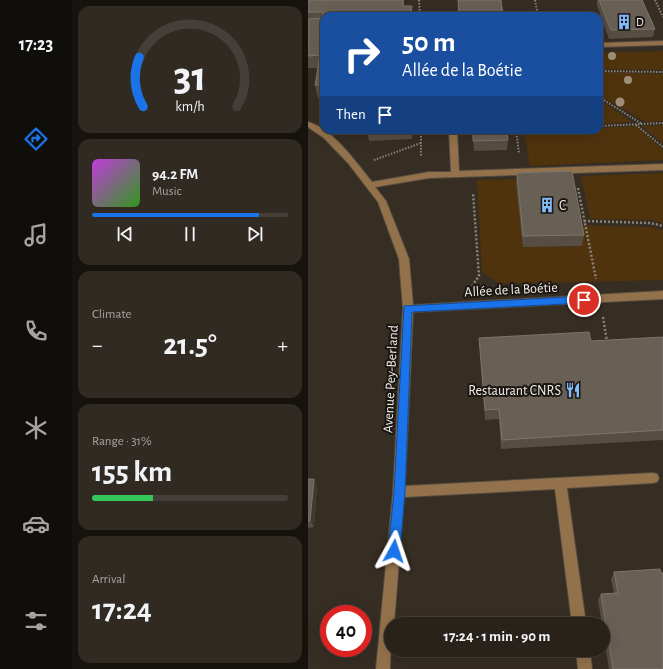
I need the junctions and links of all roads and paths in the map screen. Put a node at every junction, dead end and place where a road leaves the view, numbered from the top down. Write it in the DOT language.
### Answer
graph roads {
  1 [pos="419,0"];
  2 [pos="535,0"];
  3 [pos="655,0"];
  4 [pos="420,12"];
  5 [pos="537,12"];
  6 [pos="663,17"];
  7 [pos="663,43"];
  8 [pos="603,45"];
  9 [pos="603,71"];
  10 [pos="663,72"];
  11 [pos="603,100"];
  12 [pos="663,123"];
  13 [pos="308,124"];
  14 [pos="636,124"];
  15 [pos="642,124"];
  16 [pos="603,126"];
  17 [pos="320,132"];
  18 [pos="324,134"];
  19 [pos="421,134"];
  20 [pos="453,134"];
  21 [pos="421,143"];
  22 [pos="663,147"];
  23 [pos="355,167"];
  24 [pos="663,167"];
  25 [pos="574,170"];
  26 [pos="472,173"];
  27 [pos="455,174"];
  28 [pos="420,176"];
  29 [pos="370,185"];
  30 [pos="584,221"];
  31 [pos="663,226"];
  32 [pos="663,295"];
  33 [pos="600,299"];
  34 [pos="461,306"];
  35 [pos="408,309"];
  36 [pos="607,346"];
  37 [pos="653,478"];
  38 [pos="560,483"];
  39 [pos="399,492"];
  40 [pos="578,617"];
  41 [pos="584,657"];
  42 [pos="383,669"];
  43 [pos="585,669"];
  1 -- 4 [label="path"];
  2 -- 5 [label="path"];
  3 -- 6 [label="path"];
  7 -- 8 [label="street"];
  9 -- 10 [label="path"];
  11 -- 15 [label="path"];
  12 -- 15 [label="path"];
  13 -- 17 [label="street, Avenue Pey-Berland"];
  14 -- 15 [label="path"];
  14 -- 16 [label="path"];
  14 -- 22 [label="path"];
  18 -- 23 [label="street, Avenue Pey-Berland"];
  19 -- 21 [label="path"];
  20 -- 27 [label="street"];
  21 -- 23 [label="path"];
  21 -- 28 [label="path"];
  23 -- 29 [label="street, Avenue Pey-Berland"];
  24 -- 25 [label="street"];
  25 -- 26 [label="street"];
  25 -- 30 [label="path"];
  26 -- 27 [label="street"];
  26 -- 34 [label="path"];
  27 -- 28 [label="street"];
  28 -- 29 [label="street"];
  29 -- 35 [label="street, Avenue Pey-Berland"];
  30 -- 31 [label="path"];
  30 -- 33 [label="path"];
  32 -- 33 [label="street, Allée de la Boétie"];
  33 -- 34 [label="street, Allée de la Boétie"];
  33 -- 36 [label="path"];
  34 -- 35 [label="street, Allée de la Boétie"];
  35 -- 39 [label="street, Avenue Pey-Berland"];
  37 -- 38 [label="street"];
  38 -- 39 [label="street"];
  38 -- 40 [label="street"];
  39 -- 42 [label="street, Avenue Pey-Berland"];
  41 -- 43 [label="street"];
}
